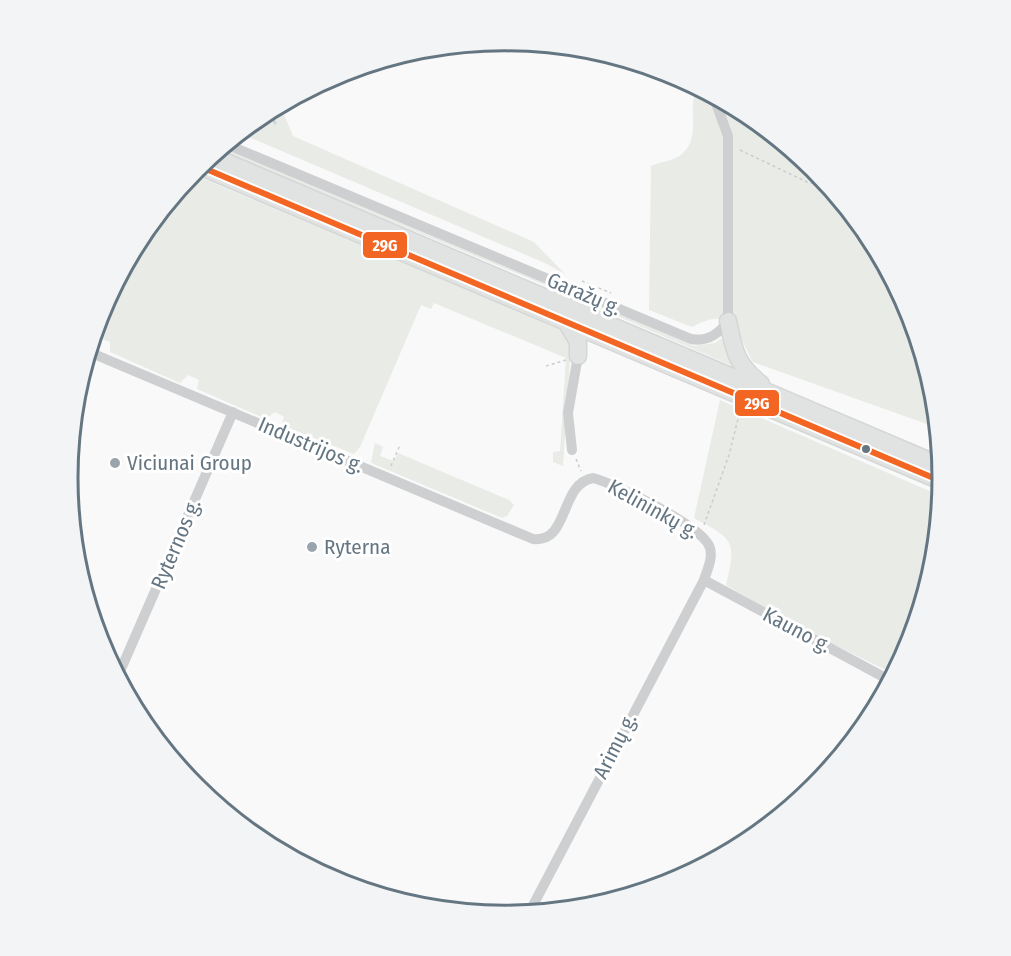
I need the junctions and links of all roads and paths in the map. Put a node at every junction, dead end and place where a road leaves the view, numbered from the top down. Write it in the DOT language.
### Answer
graph roads {
  1 [pos="717,107"];
  2 [pos="728,136"];
  3 [pos="235,148"];
  4 [pos="221,160"];
  5 [pos="210,171"];
  6 [pos="815,184"];
  7 [pos="565,320"];
  8 [pos="728,321"];
  9 [pos="609,339"];
  10 [pos="97,355"];
  11 [pos="578,356"];
  12 [pos="546,366"];
  13 [pos="734,393"];
  14 [pos="776,396"];
  15 [pos="233,412"];
  16 [pos="400,445"];
  17 [pos="572,450"];
  18 [pos="932,462"];
  19 [pos="387,477"];
  20 [pos="933,478"];
  21 [pos="589,479"];
  22 [pos="703,534"];
  23 [pos="704,580"];
  24 [pos="122,666"];
  25 [pos="883,677"];
  26 [pos="534,904"];
  1 -- 2 [label="street"];
  2 -- 6 [label="path"];
  2 -- 8 [label="street"];
  3 -- 8 [label="street, Garažų g."];
  4 -- 14 [label="highway"];
  5 -- 7 [label="highway"];
  7 -- 9 [label="highway"];
  7 -- 11 [label="highway"];
  8 -- 14 [label="highway"];
  9 -- 11 [label="highway"];
  9 -- 13 [label="highway"];
  10 -- 15 [label="street, Industrijos g."];
  11 -- 12 [label="path"];
  11 -- 17 [label="street"];
  13 -- 20 [label="highway"];
  13 -- 22 [label="path"];
  14 -- 18 [label="highway"];
  15 -- 19 [label="street, Industrijos g."];
  15 -- 24 [label="street, Ryternos g."];
  16 -- 19 [label="path"];
  17 -- 21 [label="path"];
  19 -- 21 [label="street, Industrijos g."];
  21 -- 22 [label="street, Kelininkų g."];
  22 -- 23 [label="street, Kelininkų g."];
  23 -- 25 [label="street, Kauno g."];
  23 -- 26 [label="street, Arimų g."];
}
